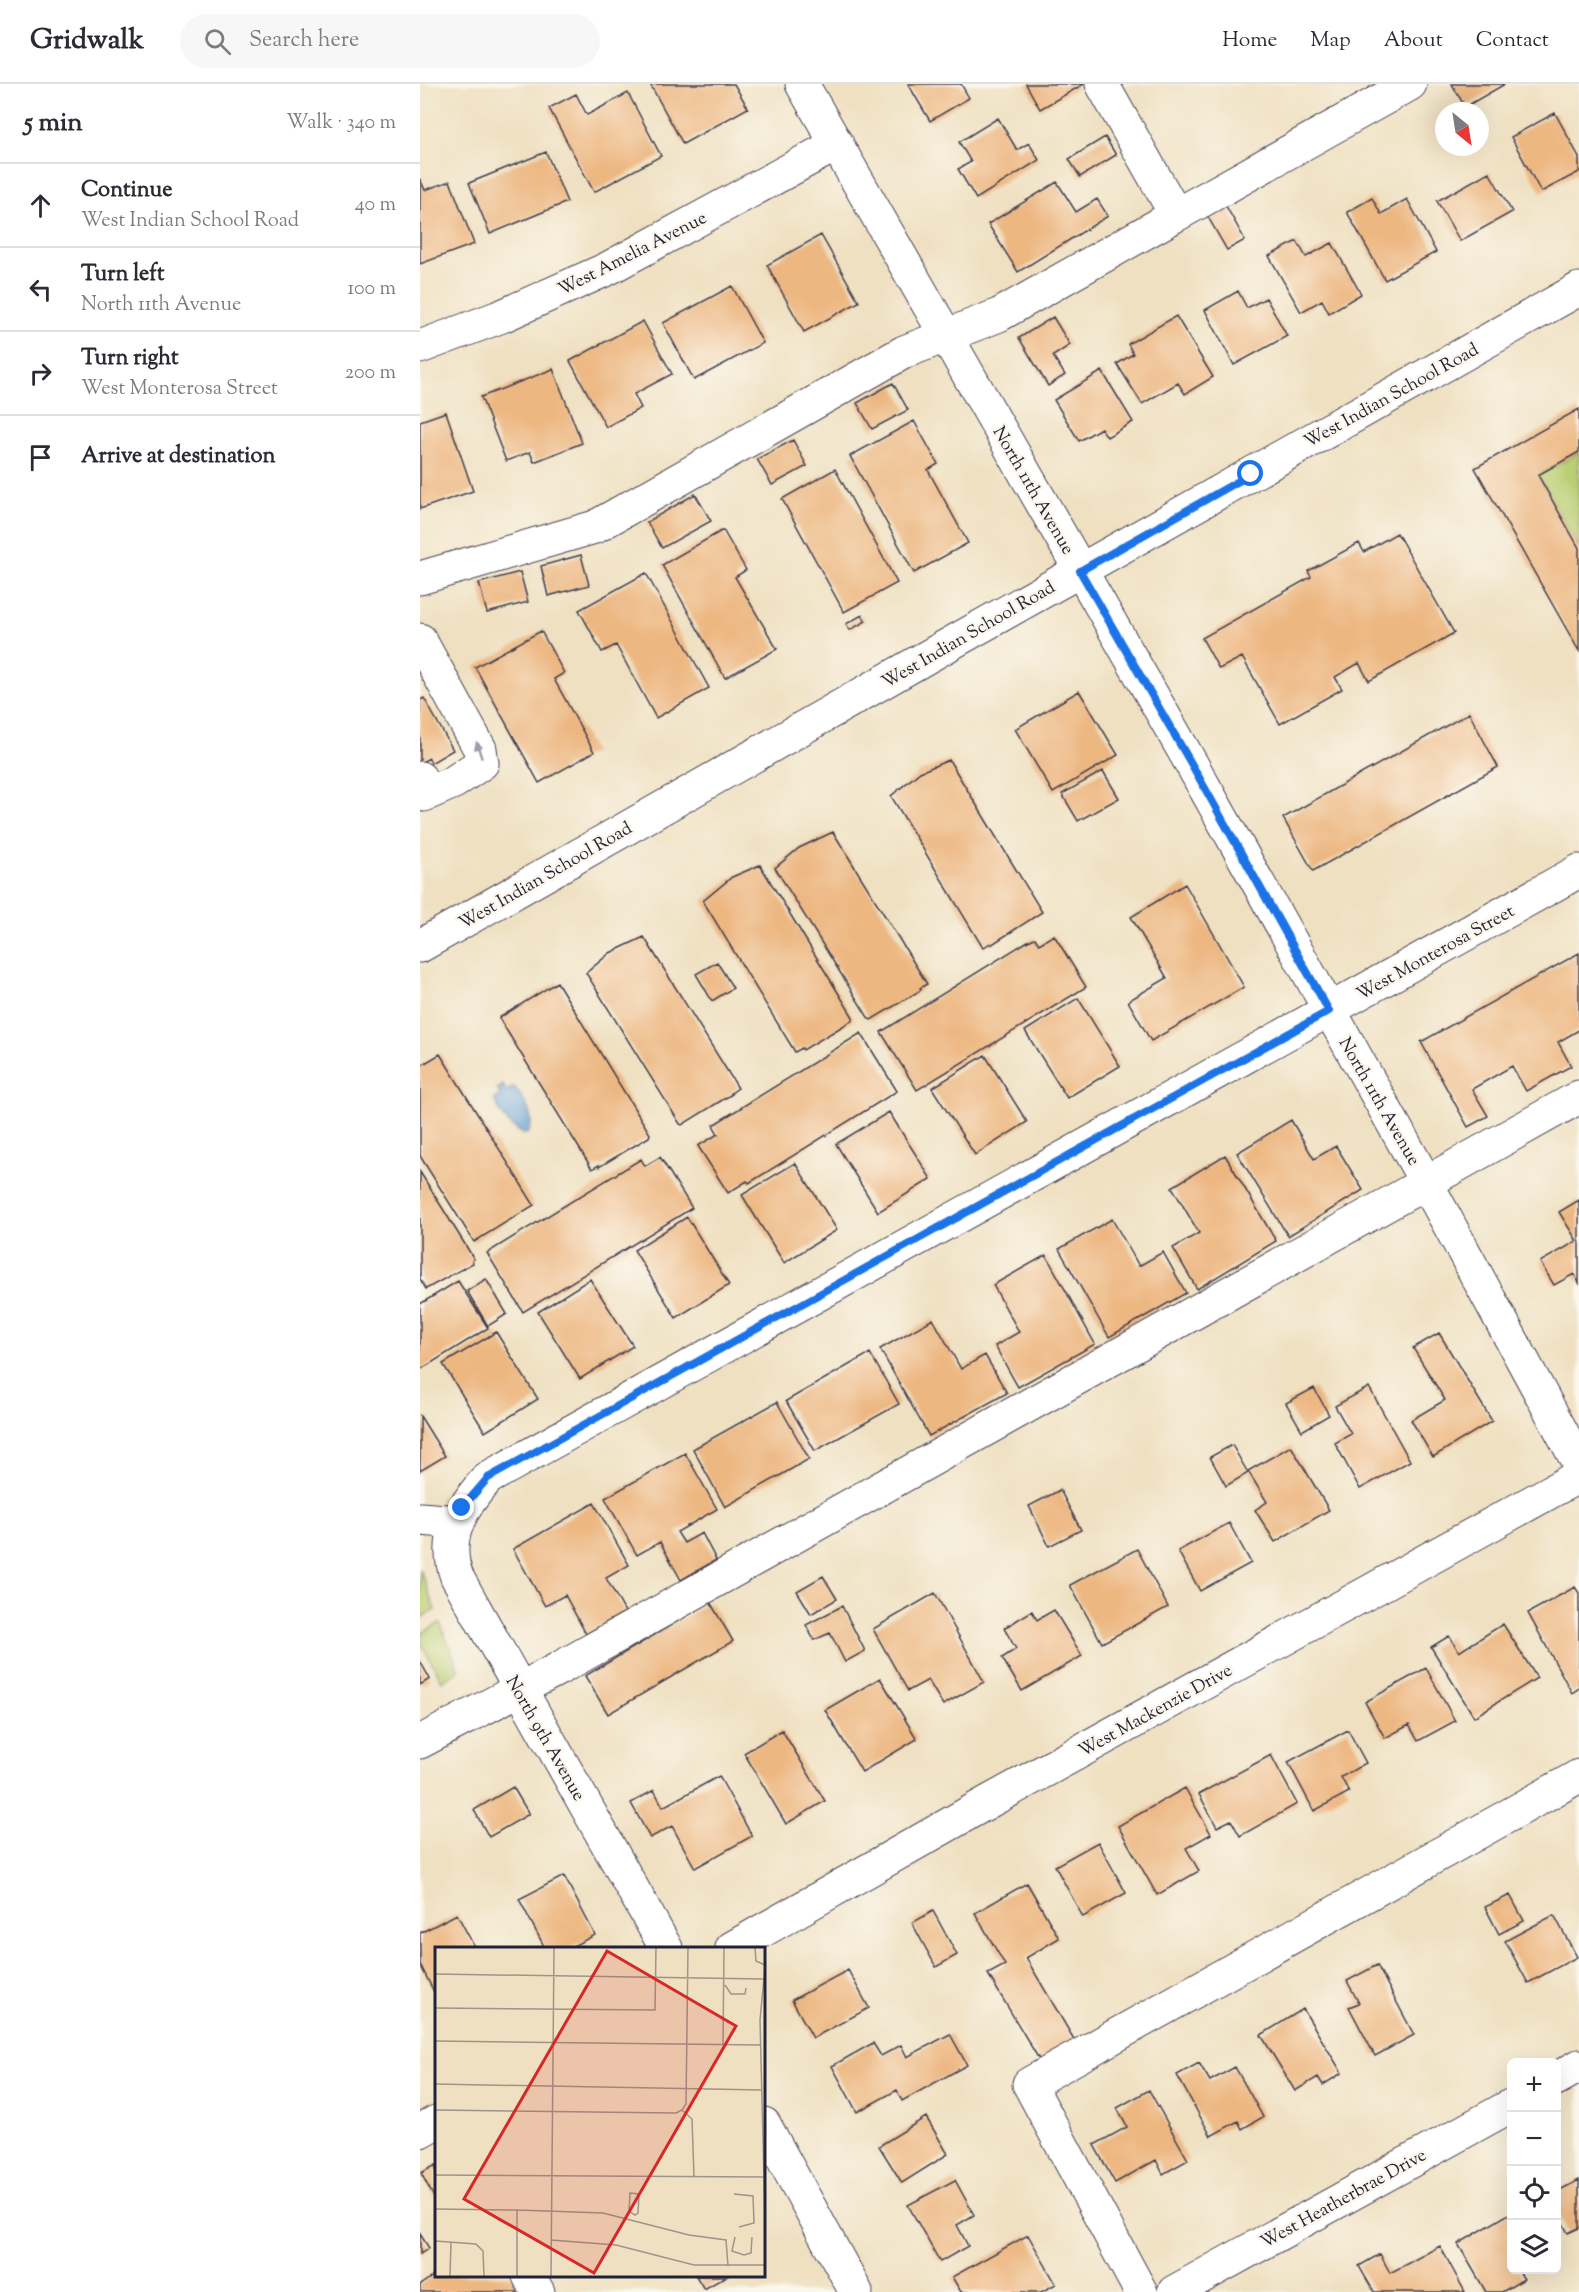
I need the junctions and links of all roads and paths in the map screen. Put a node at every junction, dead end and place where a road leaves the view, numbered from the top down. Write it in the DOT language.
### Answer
graph roads {
  1 [pos="802,84"];
  2 [pos="1102,84"];
  3 [pos="1410,84"];
  4 [pos="837,144"];
  5 [pos="1176,215"];
  6 [pos="1579,289"];
  7 [pos="946,336"];
  8 [pos="420,346"];
  9 [pos="1080,571"];
  10 [pos="420,578"];
  11 [pos="420,640"];
  12 [pos="420,778"];
  13 [pos="1579,871"];
  14 [pos="420,946"];
  15 [pos="1329,1011"];
  16 [pos="1579,1097"];
  17 [pos="1427,1184"];
  18 [pos="1579,1464"];
  19 [pos="1579,1476"];
  20 [pos="420,1519"];
  21 [pos="458,1522"];
  22 [pos="519,1690"];
  23 [pos="420,1742"];
  24 [pos="1579,1776"];
  25 [pos="665,1947"];
  26 [pos="734,1947"];
  27 [pos="1579,2066"];
  28 [pos="1561,2077"];
  29 [pos="1507,2108"];
  30 [pos="435,2123"];
  31 [pos="765,2126"];
  32 [pos="420,2131"];
  33 [pos="530,2277"];
  34 [pos="538,2292"];
  35 [pos="856,2292"];
  36 [pos="1141,2292"];
  37 [pos="1174,2292"];
  1 -- 4 [label="street, North 11th Avenue"];
  2 -- 5 [label="street"];
  3 -- 5 [label="street"];
  4 -- 7 [label="street, North 11th Avenue"];
  4 -- 8 [label="street, West Amelia Avenue"];
  5 -- 7 [label="street"];
  6 -- 9 [label="street, West Indian School Road"];
  7 -- 9 [label="street, North 11th Avenue"];
  7 -- 10 [label="street"];
  9 -- 14 [label="street, West Indian School Road"];
  9 -- 15 [label="street, North 11th Avenue"];
  12 -- 11 [label="street, one-way"];
  13 -- 15 [label="street, West Monterosa Street"];
  15 -- 17 [label="street, North 11th Avenue"];
  15 -- 21 [label="street, West Monterosa Street"];
  16 -- 17 [label="street"];
  17 -- 18 [label="street, North 11th Avenue"];
  17 -- 22 [label="street"];
  19 -- 26 [label="street, West Mackenzie Drive"];
  20 -- 21 [label="street"];
  21 -- 22 [label="street, North 9th Avenue"];
  22 -- 23 [label="street"];
  22 -- 25 [label="street, North 9th Avenue"];
  24 -- 36 [label="street"];
  27 -- 28 [label="street"];
  29 -- 37 [label="street, West Heatherbrae Drive"];
  30 -- 32 [label="street"];
  31 -- 35 [label="street"];
  33 -- 34 [label="street"];
}
